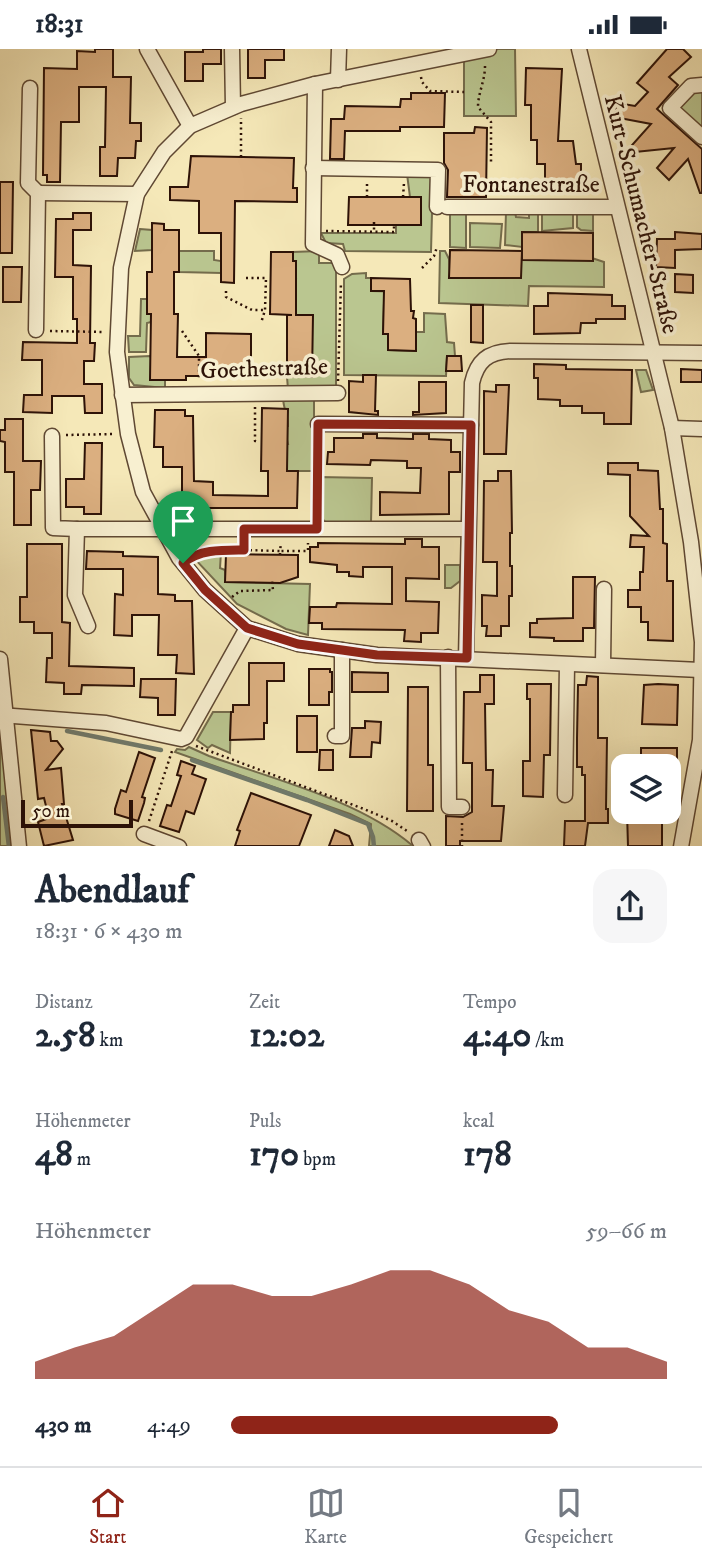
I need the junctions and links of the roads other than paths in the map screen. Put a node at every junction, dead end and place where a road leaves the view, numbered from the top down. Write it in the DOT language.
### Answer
graph roads {
  1 [pos="147,49"];
  2 [pos="232,49"];
  3 [pos="339,49"];
  4 [pos="487,49"];
  5 [pos="579,49"];
  6 [pos="451,53"];
  7 [pos="338,80"];
  8 [pos="315,84"];
  9 [pos="702,85"];
  10 [pos="30,88"];
  11 [pos="237,105"];
  12 [pos="190,126"];
  13 [pos="702,137"];
  14 [pos="313,168"];
  15 [pos="38,194"];
  16 [pos="137,194"];
  17 [pos="616,207"];
  18 [pos="342,267"];
  19 [pos="36,330"];
  20 [pos="652,353"];
  21 [pos="702,353"];
  22 [pos="338,393"];
  23 [pos="122,395"];
  24 [pos="318,424"];
  25 [pos="471,425"];
  26 [pos="671,428"];
  27 [pos="702,429"];
  28 [pos="52,436"];
  29 [pos="76,529"];
  30 [pos="161,529"];
  31 [pos="468,529"];
  32 [pos="604,589"];
  33 [pos="88,626"];
  34 [pos="247,628"];
  35 [pos="342,650"];
  36 [pos="448,657"];
  37 [pos="467,658"];
  38 [pos="0,659"];
  39 [pos="567,665"];
  40 [pos="603,665"];
  41 [pos="700,670"];
  42 [pos="3,714"];
  43 [pos="335,736"];
  44 [pos="565,795"];
  45 [pos="462,807"];
  46 [pos="144,834"];
  47 [pos="19,846"];
  48 [pos="178,846"];
  49 [pos="681,846"];
  1 -- 12 [label="street"];
  2 -- 11 [label="street"];
  3 -- 7 [label="street"];
  4 -- 6 [label="street"];
  5 -- 17 [label="street, Kurt-Schumacher-Straße"];
  6 -- 7 [label="street"];
  7 -- 8 [label="street"];
  8 -- 11 [label="street"];
  8 -- 14 [label="street"];
  9 -- 13 [label="street"];
  10 -- 15 [label="street"];
  11 -- 12 [label="street"];
  12 -- 16 [label="street"];
  14 -- 17 [label="street, Fontanestraße"];
  14 -- 18 [label="street"];
  15 -- 16 [label="street"];
  15 -- 19 [label="street"];
  16 -- 23 [label="street"];
  17 -- 20 [label="street, Kurt-Schumacher-Straße"];
  20 -- 21 [label="street"];
  20 -- 25 [label="street"];
  20 -- 26 [label="street, Kurt-Schumacher-Straße"];
  22 -- 23 [label="street, Goethestraße"];
  23 -- 30 [label="street"];
  24 -- 25 [label="street"];
  25 -- 31 [label="street"];
  26 -- 27 [label="street"];
  26 -- 41 [label="street, Kurt-Schumacher-Straße"];
  28 -- 29 [label="street"];
  29 -- 30 [label="street"];
  29 -- 33 [label="street"];
  30 -- 31 [label="street"];
  30 -- 34 [label="street"];
  31 -- 37 [label="street"];
  32 -- 40 [label="street"];
  34 -- 35 [label="street"];
  34 -- 42 [label="street"];
  35 -- 36 [label="street"];
  35 -- 43 [label="street"];
  36 -- 37 [label="street"];
  36 -- 45 [label="street"];
  37 -- 39 [label="street"];
  38 -- 42 [label="street"];
  39 -- 40 [label="street"];
  39 -- 44 [label="street"];
  40 -- 41 [label="street"];
  41 -- 49 [label="street, Kurt-Schumacher-Straße"];
  42 -- 47 [label="street"];
  46 -- 48 [label="street"];
}
